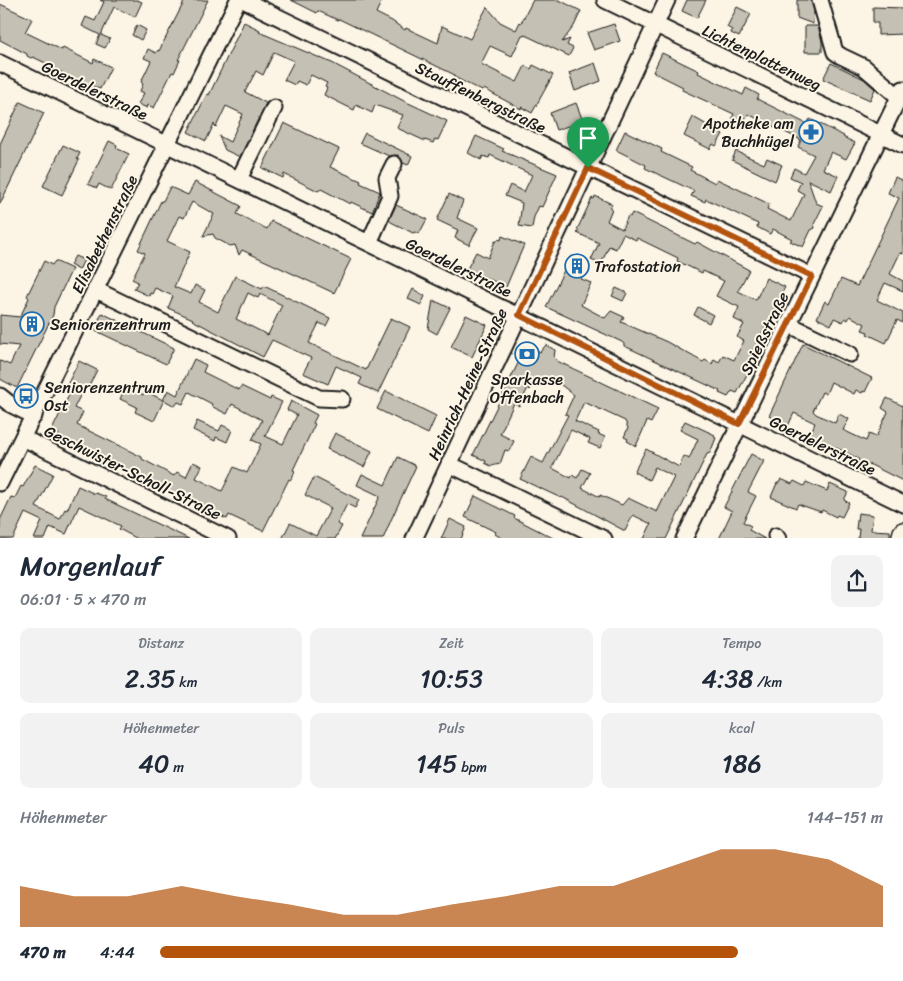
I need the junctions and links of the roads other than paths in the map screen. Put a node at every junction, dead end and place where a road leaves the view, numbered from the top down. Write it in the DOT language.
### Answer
graph roads {
  1 [pos="238,0"];
  2 [pos="243,0"];
  3 [pos="605,0"];
  4 [pos="667,0"];
  5 [pos="820,0"];
  6 [pos="655,24"];
  7 [pos="0,63"];
  8 [pos="901,93"];
  9 [pos="274,108"];
  10 [pos="880,134"];
  11 [pos="167,144"];
  12 [pos="903,145"];
  13 [pos="394,164"];
  14 [pos="588,168"];
  15 [pos="239,179"];
  16 [pos="369,242"];
  17 [pos="812,276"];
  18 [pos="96,290"];
  19 [pos="519,315"];
  20 [pos="788,324"];
  21 [pos="850,354"];
  22 [pos="0,396"];
  23 [pos="342,399"];
  24 [pos="34,416"];
  25 [pos="739,424"];
  26 [pos="23,438"];
  27 [pos="449,464"];
  28 [pos="0,483"];
  29 [pos="903,504"];
  30 [pos="903,532"];
  31 [pos="228,538"];
  32 [pos="414,538"];
  33 [pos="604,538"];
  34 [pos="684,538"];
  35 [pos="900,538"];
  1 -- 11 [label="street, Elisabethenstraße"];
  2 -- 14 [label="street, Stauffenbergstraße"];
  3 -- 6 [label="street, Lichtenplattenweg"];
  4 -- 6 [label="street, Heinrich-Heine-Straße"];
  5 -- 8 [label="street"];
  6 -- 10 [label="street, Lichtenplattenweg"];
  6 -- 14 [label="street, Heinrich-Heine-Straße"];
  7 -- 11 [label="street, Goerdelerstraße"];
  8 -- 10 [label="street, Spießstraße"];
  9 -- 15 [label="street"];
  10 -- 12 [label="street, Lichtenplattenweg"];
  10 -- 17 [label="street, Spießstraße"];
  11 -- 15 [label="street, Goerdelerstraße"];
  11 -- 18 [label="street, Elisabethenstraße"];
  13 -- 16 [label="street"];
  14 -- 17 [label="street, Stauffenbergstraße"];
  14 -- 19 [label="street, Heinrich-Heine-Straße"];
  15 -- 16 [label="street, Goerdelerstraße"];
  16 -- 19 [label="street, Goerdelerstraße"];
  17 -- 20 [label="street, Spießstraße"];
  18 -- 23 [label="street"];
  18 -- 24 [label="street, Elisabethenstraße"];
  19 -- 25 [label="street, Goerdelerstraße"];
  19 -- 27 [label="street, Heinrich-Heine-Straße"];
  20 -- 21 [label="street"];
  20 -- 25 [label="street, Spießstraße"];
  22 -- 24 [label="street"];
  24 -- 26 [label="street, Elisabethenstraße"];
  25 -- 29 [label="street, Goerdelerstraße"];
  25 -- 34 [label="street, Spießstraße"];
  26 -- 28 [label="street, Elisabethenstraße"];
  26 -- 31 [label="street, Geschwister-Scholl-Straße"];
  27 -- 32 [label="street, Heinrich-Heine-Straße"];
  27 -- 33 [label="street"];
  30 -- 35 [label="main road"];
}
